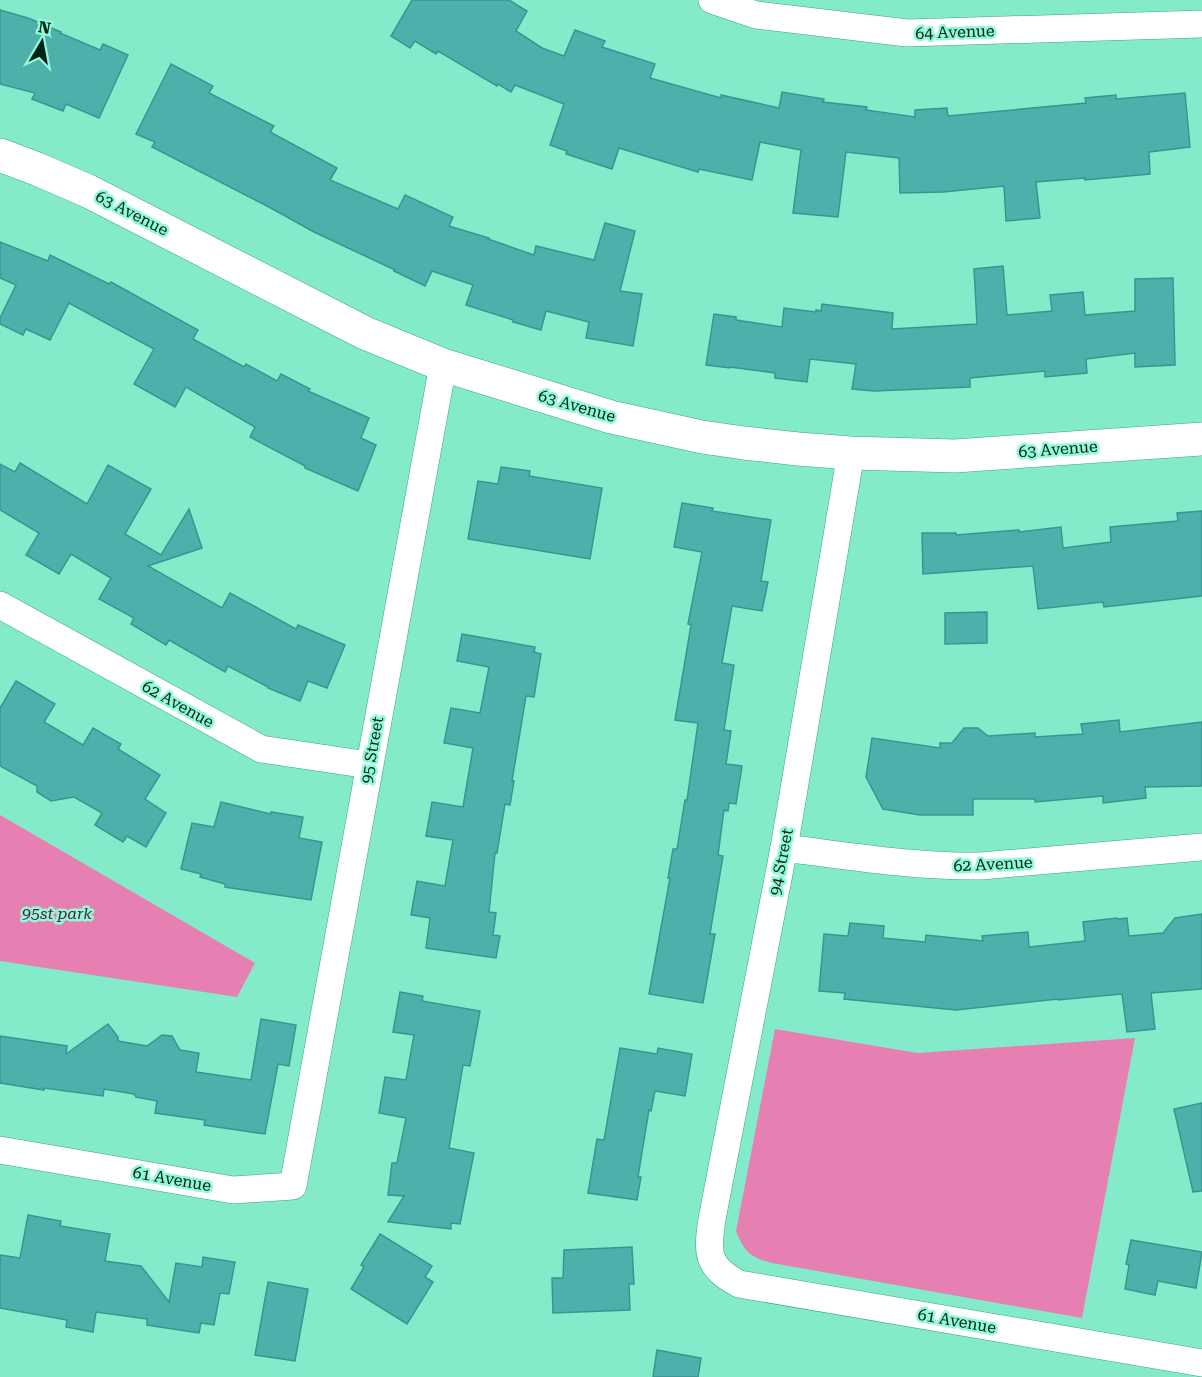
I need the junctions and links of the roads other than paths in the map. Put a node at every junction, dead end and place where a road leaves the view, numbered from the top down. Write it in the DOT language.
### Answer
graph roads {
  1 [pos="712,0"];
  2 [pos="1202,24"];
  3 [pos="0,155"];
  4 [pos="443,365"];
  5 [pos="1202,439"];
  6 [pos="851,453"];
  7 [pos="0,605"];
  8 [pos="369,765"];
  9 [pos="1202,847"];
  10 [pos="784,848"];
  11 [pos="302,1136"];
  12 [pos="0,1150"];
  13 [pos="716,1269"];
  14 [pos="1202,1363"];
  1 -- 2 [label="street, 64 Avenue"];
  3 -- 4 [label="street, 63 Avenue"];
  4 -- 6 [label="street, 63 Avenue"];
  4 -- 8 [label="street, 95 Street"];
  5 -- 6 [label="street, 63 Avenue"];
  6 -- 10 [label="street, 94 Street"];
  7 -- 8 [label="street, 62 Avenue"];
  8 -- 11 [label="street, 95 Street"];
  9 -- 10 [label="street, 62 Avenue"];
  10 -- 13 [label="street, 94 Street"];
  11 -- 12 [label="street, 61 Avenue"];
  13 -- 14 [label="street, 61 Avenue"];
}
